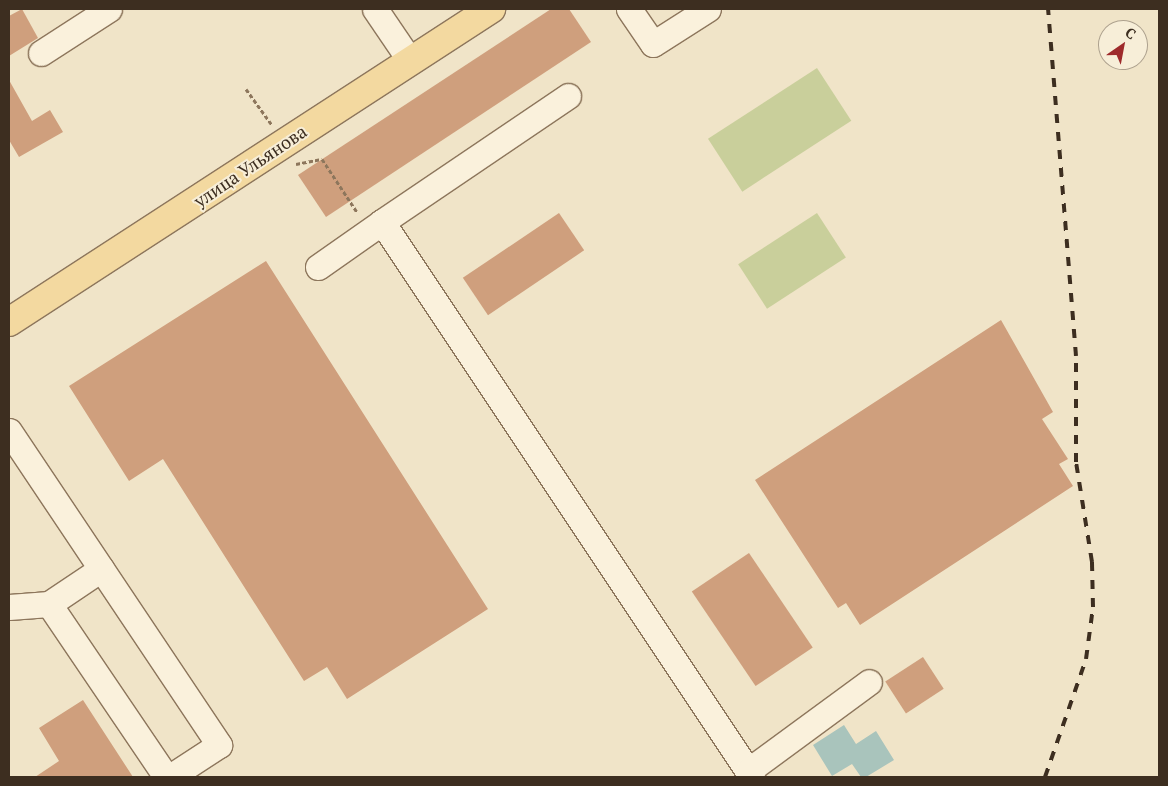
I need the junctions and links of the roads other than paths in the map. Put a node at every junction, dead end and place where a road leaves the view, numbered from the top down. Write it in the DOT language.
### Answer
graph roads {
  1 [pos="109,9"];
  2 [pos="375,9"];
  3 [pos="491,9"];
  4 [pos="628,9"];
  5 [pos="708,9"];
  6 [pos="41,53"];
  7 [pos="409,58"];
  8 [pos="568,96"];
  9 [pos="382,222"];
  10 [pos="318,268"];
  11 [pos="9,322"];
  12 [pos="9,431"];
  13 [pos="101,569"];
  14 [pos="49,604"];
  15 [pos="9,607"];
  16 [pos="869,682"];
  17 [pos="750,774"];
  18 [pos="166,777"];
  19 [pos="170,777"];
  1 -- 6 [label="lane"];
  2 -- 7 [label="lane"];
  3 -- 7 [label="main road, улица Ульянова"];
  4 -- 5 [label="lane"];
  7 -- 11 [label="main road, улица Ульянова"];
  8 -- 9 [label="lane"];
  9 -- 10 [label="lane"];
  9 -- 17 [label="lane"];
  12 -- 13 [label="lane"];
  13 -- 14 [label="lane"];
  13 -- 19 [label="lane"];
  14 -- 15 [label="lane"];
  14 -- 18 [label="lane"];
  16 -- 17 [label="lane"];
}
